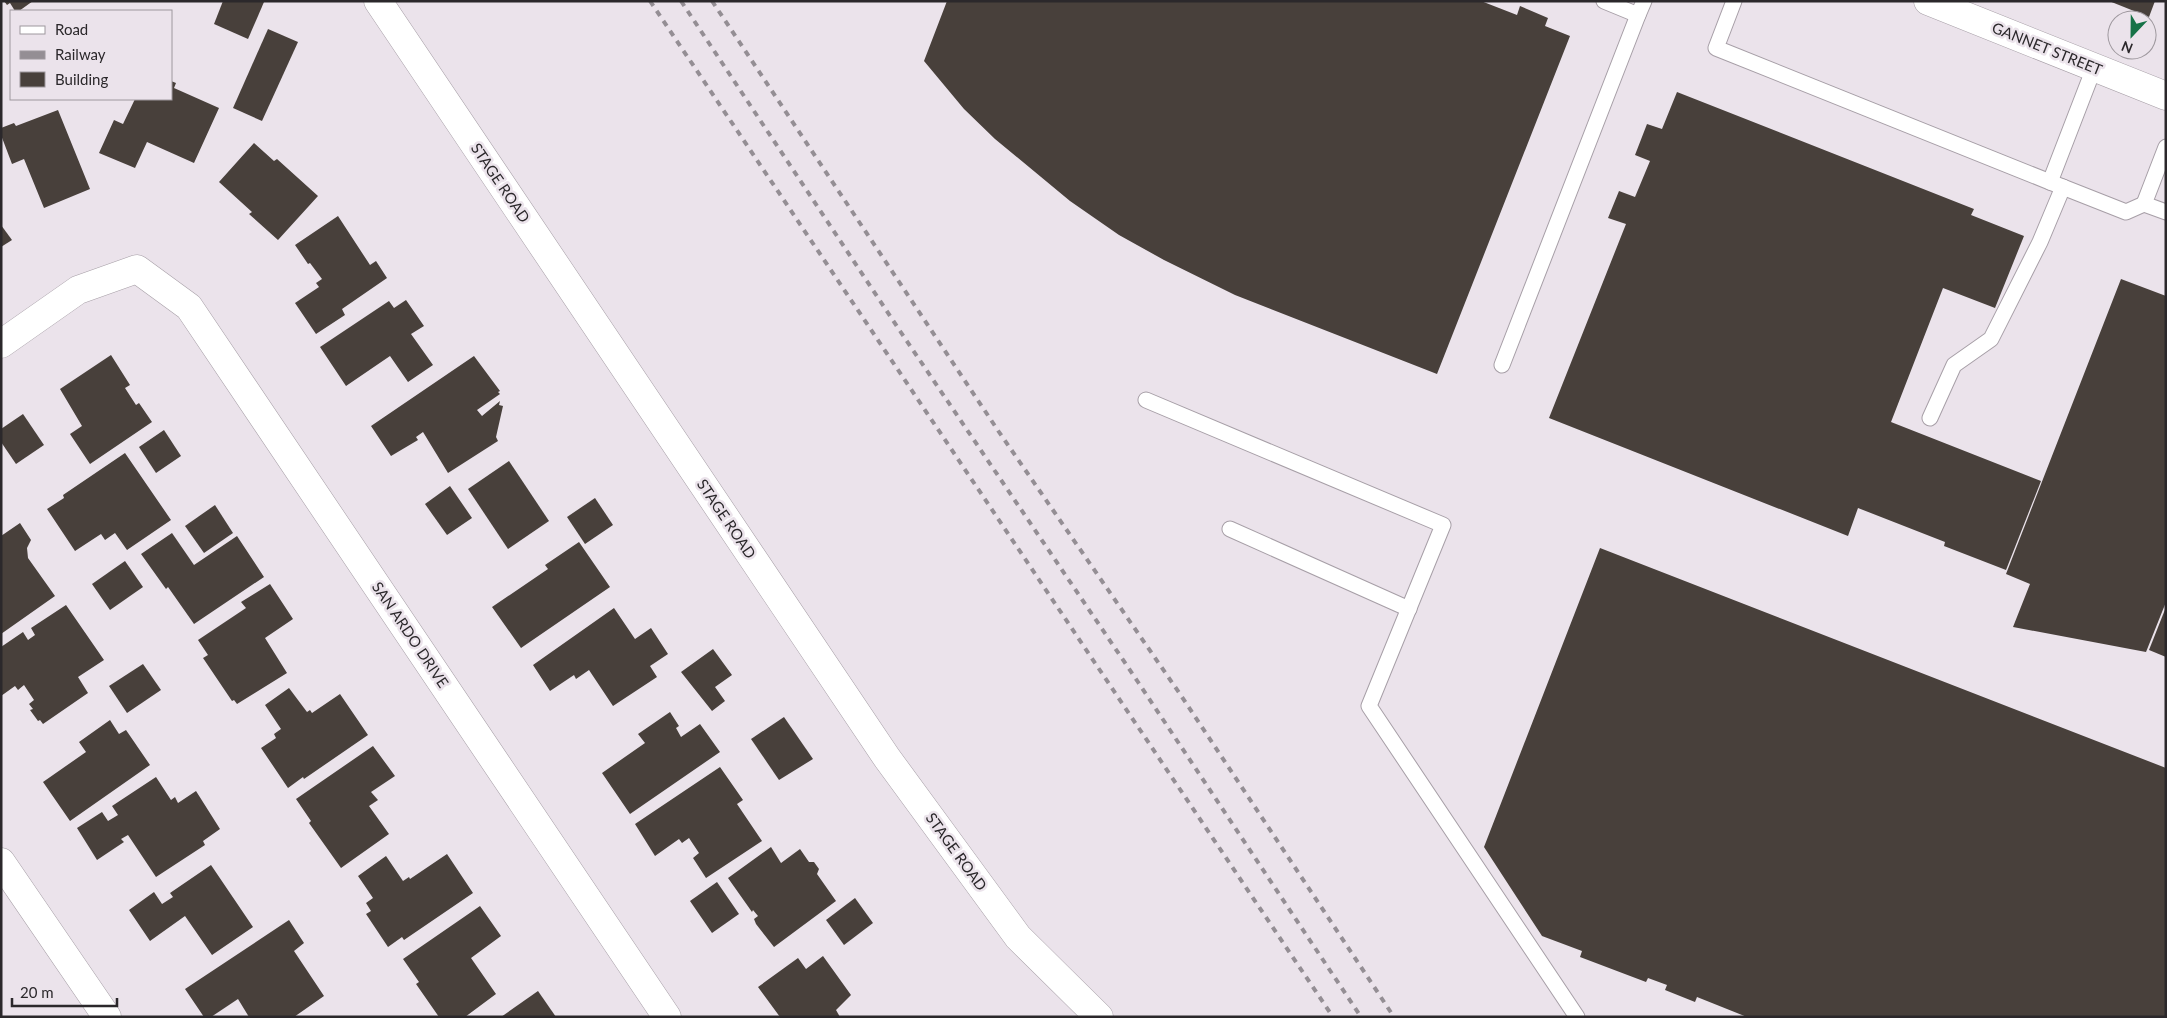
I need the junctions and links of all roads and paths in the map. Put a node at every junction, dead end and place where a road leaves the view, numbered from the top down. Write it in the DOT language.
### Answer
graph roads {
  1 [pos="378,1"];
  2 [pos="1604,1"];
  3 [pos="1734,1"];
  4 [pos="1928,1"];
  5 [pos="1641,8"];
  6 [pos="2094,68"];
  7 [pos="2166,96"];
  8 [pos="2166,147"];
  9 [pos="2056,184"];
  10 [pos="2144,204"];
  11 [pos="2166,212"];
  12 [pos="1,344"];
  13 [pos="1502,365"];
  14 [pos="1146,400"];
  15 [pos="1930,418"];
  16 [pos="1230,529"];
  17 [pos="1409,609"];
  18 [pos="1,862"];
  19 [pos="107,1017"];
  20 [pos="667,1017"];
  21 [pos="1099,1017"];
  22 [pos="1577,1017"];
  1 -- 21 [label="street, STAGE ROAD"];
  2 -- 5 [label="lane"];
  3 -- 9 [label="lane"];
  4 -- 6 [label="street, GANNET STREET"];
  5 -- 13 [label="lane"];
  6 -- 7 [label="street, GANNET STREET"];
  6 -- 9 [label="lane"];
  8 -- 10 [label="lane"];
  9 -- 10 [label="lane"];
  9 -- 15 [label="lane"];
  10 -- 11 [label="lane"];
  12 -- 20 [label="street, SAN ARDO DRIVE"];
  14 -- 17 [label="lane"];
  16 -- 17 [label="lane"];
  17 -- 22 [label="lane"];
  18 -- 19 [label="street"];
}
